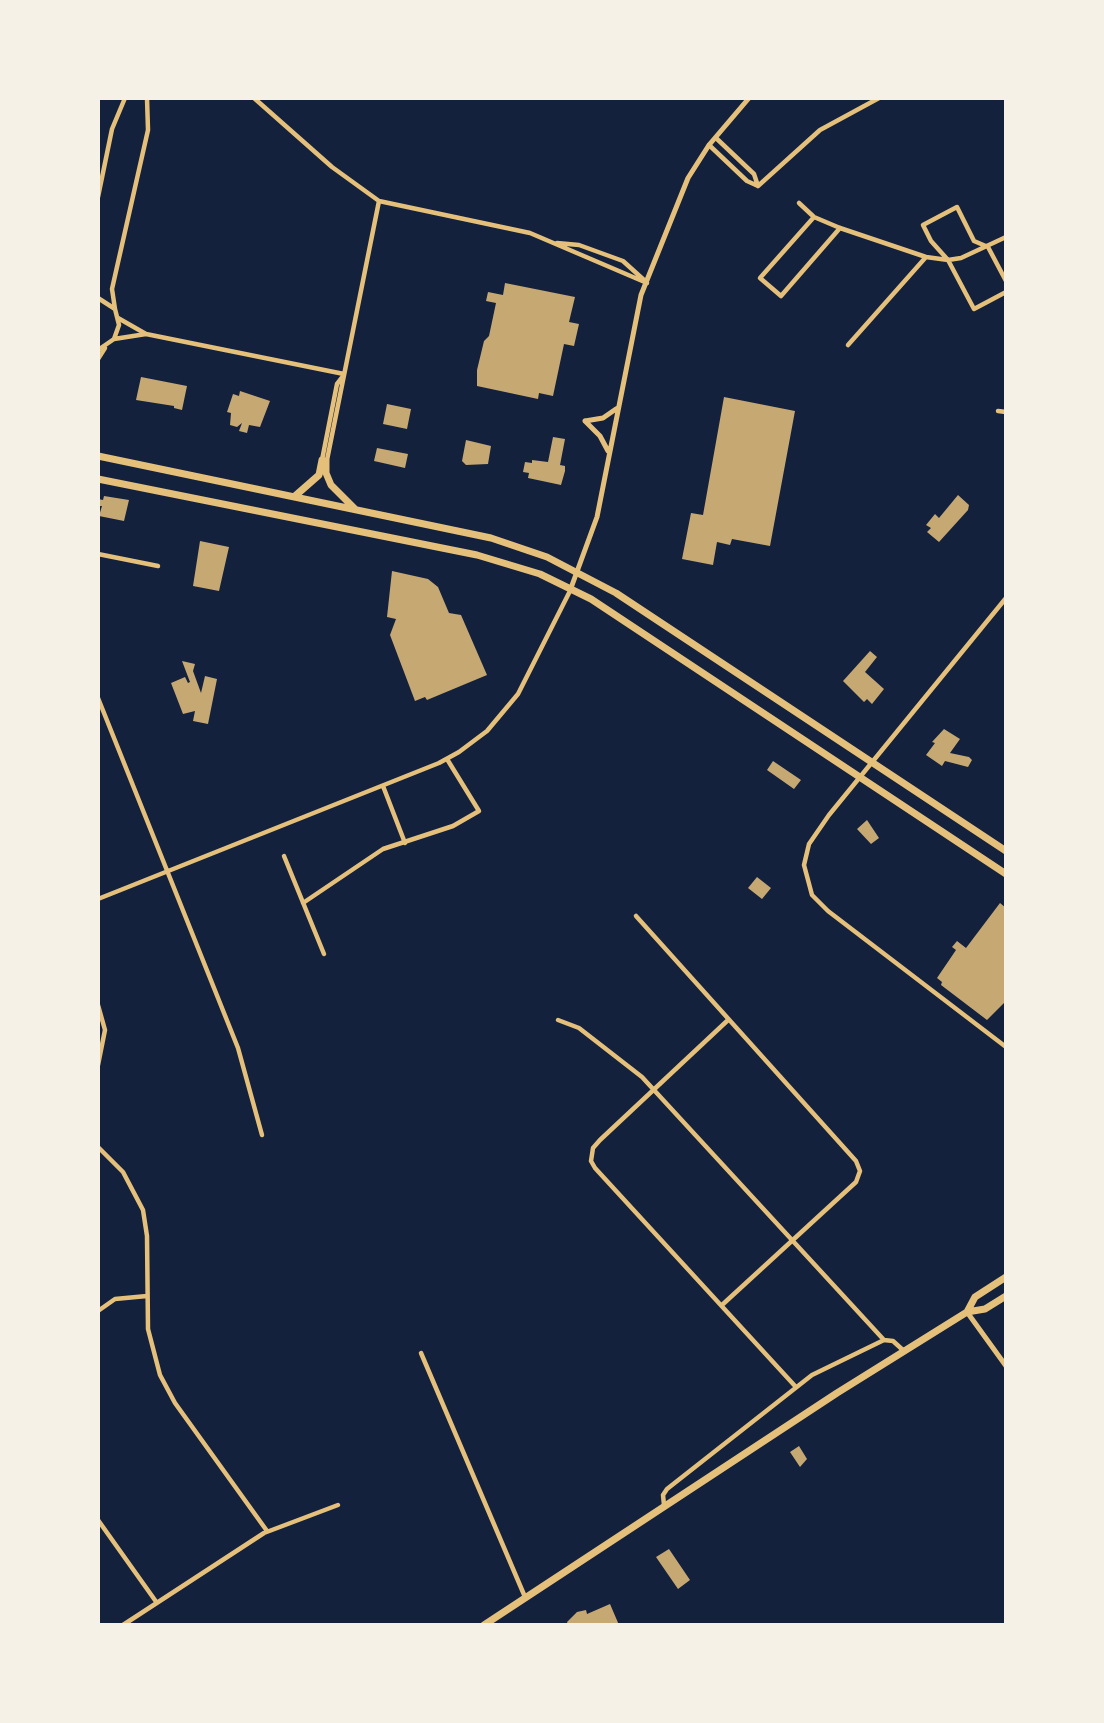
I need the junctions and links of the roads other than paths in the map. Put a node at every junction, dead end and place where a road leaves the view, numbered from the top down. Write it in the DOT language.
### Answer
graph roads {
  1 [pos="125,98"];
  2 [pos="147,98"];
  3 [pos="254,98"];
  4 [pos="749,98"];
  5 [pos="879,98"];
  6 [pos="716,138"];
  7 [pos="709,145"];
  8 [pos="758,186"];
  9 [pos="98,197"];
  10 [pos="379,201"];
  11 [pos="799,203"];
  12 [pos="814,217"];
  13 [pos="840,228"];
  14 [pos="1006,237"];
  15 [pos="553,243"];
  16 [pos="988,247"];
  17 [pos="926,257"];
  18 [pos="948,260"];
  19 [pos="1006,281"];
  20 [pos="647,283"];
  21 [pos="1006,292"];
  22 [pos="98,298"];
  23 [pos="115,309"];
  24 [pos="118,318"];
  25 [pos="146,334"];
  26 [pos="114,339"];
  27 [pos="848,345"];
  28 [pos="107,346"];
  29 [pos="98,350"];
  30 [pos="98,359"];
  31 [pos="344,374"];
  32 [pos="617,409"];
  33 [pos="998,411"];
  34 [pos="1006,412"];
  35 [pos="609,452"];
  36 [pos="98,456"];
  37 [pos="324,461"];
  38 [pos="98,479"];
  39 [pos="295,496"];
  40 [pos="356,509"];
  41 [pos="98,554"];
  42 [pos="158,566"];
  43 [pos="577,571"];
  44 [pos="571,588"];
  45 [pos="1006,598"];
  46 [pos="98,698"];
  47 [pos="447,759"];
  48 [pos="872,761"];
  49 [pos="860,776"];
  50 [pos="383,786"];
  51 [pos="405,843"];
  52 [pos="1006,851"];
  53 [pos="284,856"];
  54 [pos="168,871"];
  55 [pos="1006,874"];
  56 [pos="98,900"];
  57 [pos="303,902"];
  58 [pos="636,916"];
  59 [pos="324,954"];
  60 [pos="98,1005"];
  61 [pos="558,1020"];
  62 [pos="727,1021"];
  63 [pos="1006,1047"];
  64 [pos="98,1065"];
  65 [pos="654,1090"];
  66 [pos="262,1135"];
  67 [pos="98,1147"];
  68 [pos="794,1239"];
  69 [pos="1006,1277"];
  70 [pos="147,1296"];
  71 [pos="1006,1296"];
  72 [pos="722,1305"];
  73 [pos="98,1311"];
  74 [pos="967,1312"];
  75 [pos="884,1340"];
  76 [pos="904,1351"];
  77 [pos="421,1353"];
  78 [pos="1006,1366"];
  79 [pos="795,1386"];
  80 [pos="338,1505"];
  81 [pos="664,1506"];
  82 [pos="98,1520"];
  83 [pos="267,1531"];
  84 [pos="525,1597"];
  85 [pos="158,1602"];
  86 [pos="123,1625"];
  87 [pos="484,1625"];
  1 -- 9 [label="street"];
  2 -- 23 [label="street"];
  3 -- 10 [label="street"];
  4 -- 6 [label="street"];
  5 -- 8 [label="street"];
  6 -- 7 [label="street"];
  6 -- 8 [label="street"];
  7 -- 8 [label="street"];
  7 -- 20 [label="street"];
  10 -- 15 [label="street"];
  10 -- 31 [label="street"];
  11 -- 12 [label="street"];
  12 -- 13 [label="street"];
  12 -- 13 [label="street"];
  13 -- 17 [label="street"];
  14 -- 16 [label="street"];
  15 -- 20 [label="street"];
  15 -- 20 [label="street"];
  16 -- 18 [label="street"];
  16 -- 18 [label="street"];
  16 -- 19 [label="street"];
  17 -- 18 [label="street"];
  17 -- 27 [label="street"];
  18 -- 21 [label="street"];
  20 -- 32 [label="street"];
  22 -- 23 [label="street"];
  23 -- 24 [label="street"];
  24 -- 25 [label="street"];
  24 -- 26 [label="street"];
  25 -- 26 [label="street"];
  25 -- 31 [label="street"];
  26 -- 28 [label="street"];
  28 -- 29 [label="street"];
  28 -- 30 [label="street"];
  31 -- 37 [label="street"];
  32 -- 35 [label="street"];
  32 -- 35 [label="street"];
  33 -- 34 [label="street"];
  35 -- 43 [label="street"];
  36 -- 39 [label="main road"];
  37 -- 39 [label="main road"];
  37 -- 40 [label="main road"];
  38 -- 44 [label="main road"];
  39 -- 40 [label="main road"];
  40 -- 43 [label="main road"];
  41 -- 42 [label="street"];
  43 -- 44 [label="street"];
  43 -- 48 [label="main road"];
  44 -- 47 [label="street"];
  44 -- 49 [label="main road"];
  45 -- 48 [label="street"];
  46 -- 54 [label="street"];
  47 -- 50 [label="street"];
  47 -- 51 [label="street"];
  48 -- 49 [label="street"];
  48 -- 52 [label="main road"];
  49 -- 55 [label="main road"];
  49 -- 63 [label="street"];
  50 -- 51 [label="street"];
  50 -- 54 [label="street"];
  51 -- 57 [label="street"];
  53 -- 57 [label="street"];
  54 -- 56 [label="street"];
  54 -- 66 [label="street"];
  57 -- 59 [label="street"];
  58 -- 62 [label="street"];
  60 -- 64 [label="street"];
  61 -- 65 [label="street"];
  62 -- 65 [label="street"];
  62 -- 68 [label="street"];
  65 -- 68 [label="street"];
  65 -- 72 [label="street"];
  67 -- 70 [label="street"];
  68 -- 72 [label="street"];
  68 -- 75 [label="street"];
  69 -- 74 [label="main road"];
  70 -- 73 [label="street"];
  70 -- 83 [label="street"];
  71 -- 74 [label="main road"];
  72 -- 79 [label="street"];
  74 -- 76 [label="main road"];
  74 -- 78 [label="street"];
  75 -- 76 [label="street"];
  75 -- 79 [label="street"];
  76 -- 81 [label="main road"];
  77 -- 84 [label="street"];
  79 -- 81 [label="street"];
  80 -- 83 [label="street"];
  81 -- 84 [label="main road"];
  82 -- 85 [label="street"];
  83 -- 85 [label="street"];
  84 -- 87 [label="main road"];
  85 -- 86 [label="street"];
}
